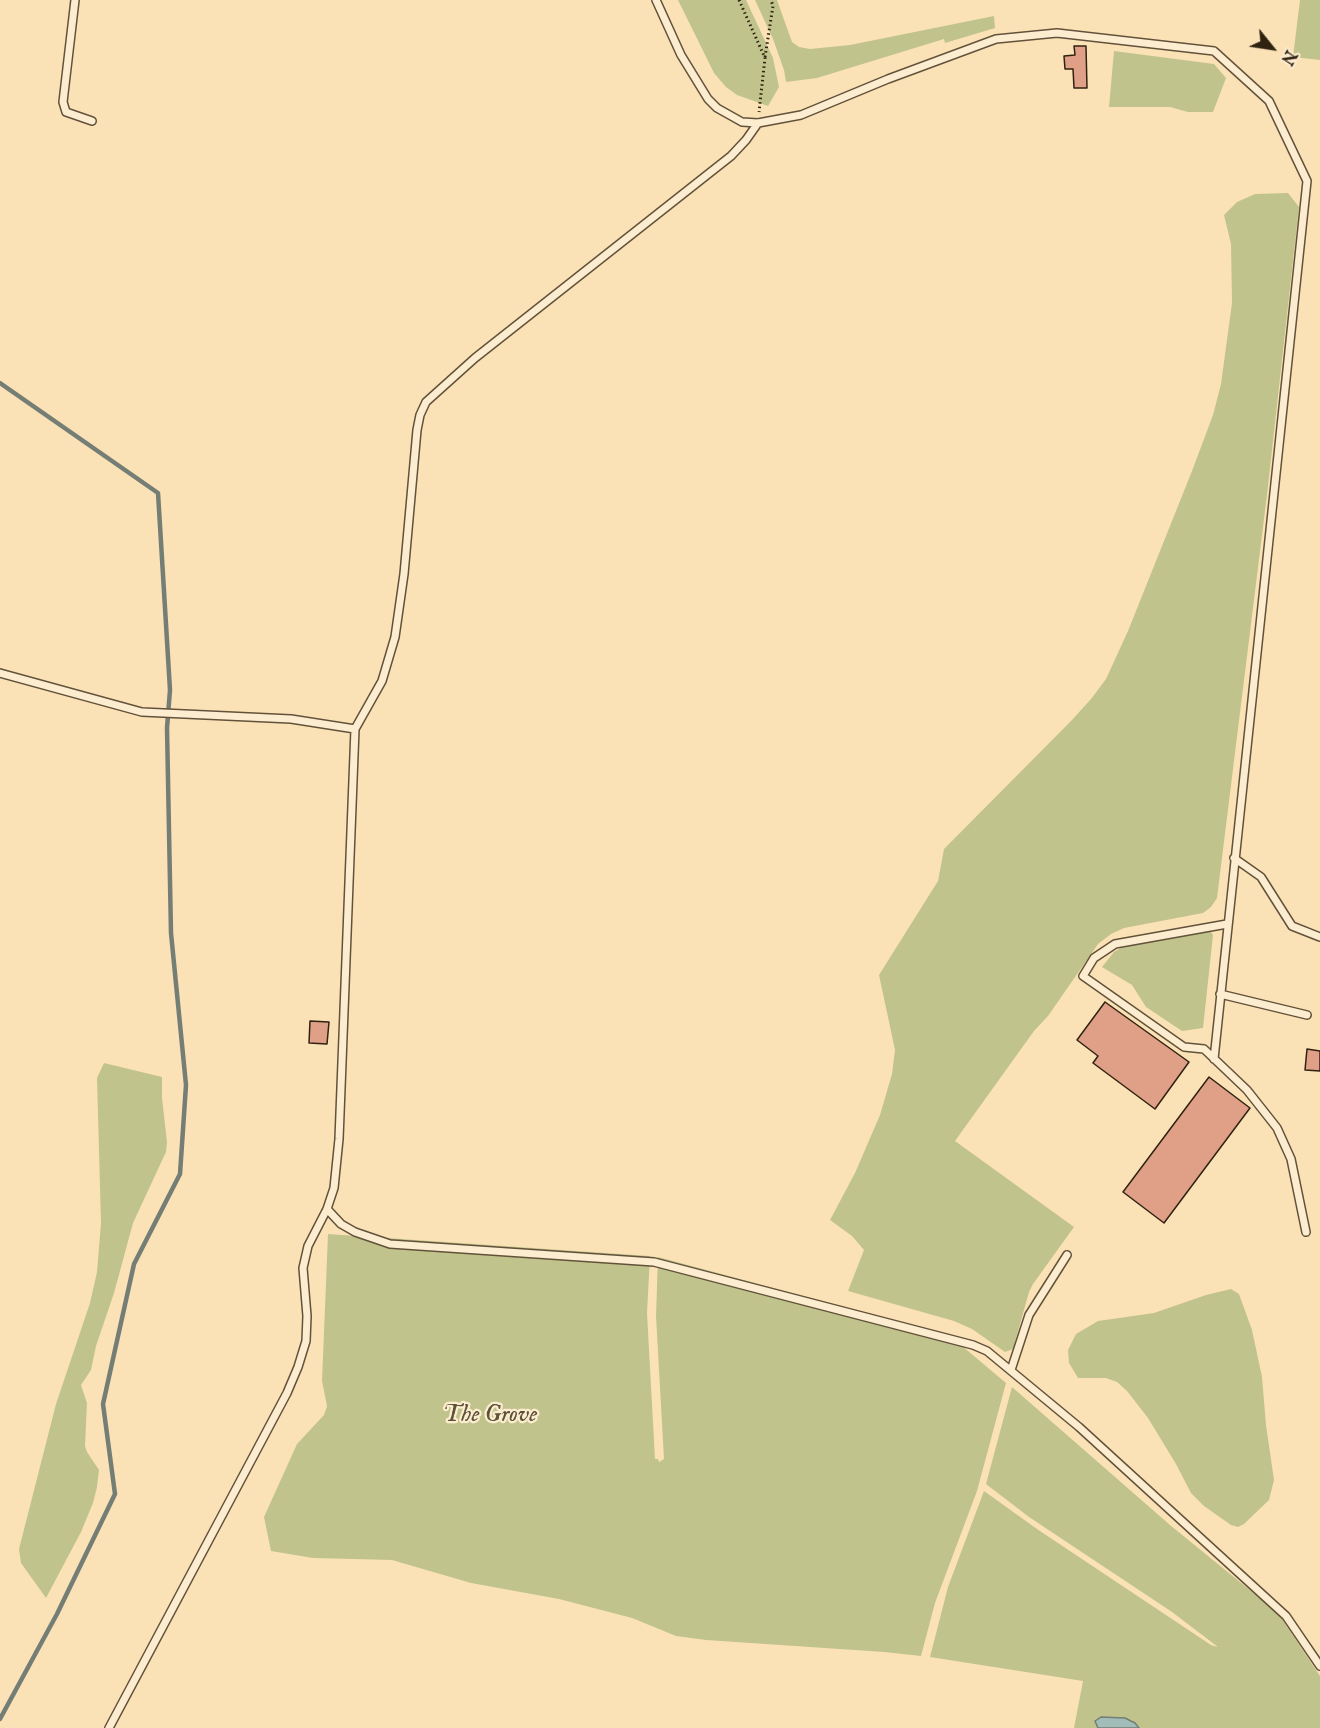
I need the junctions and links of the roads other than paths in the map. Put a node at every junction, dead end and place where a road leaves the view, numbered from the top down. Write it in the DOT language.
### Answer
graph roads {
  1 [pos="75,0"];
  2 [pos="656,0"];
  3 [pos="92,122"];
  4 [pos="758,123"];
  5 [pos="0,673"];
  6 [pos="356,729"];
  7 [pos="1234,858"];
  8 [pos="1227,924"];
  9 [pos="1320,938"];
  10 [pos="1220,994"];
  11 [pos="1306,1015"];
  12 [pos="1214,1059"];
  13 [pos="327,1209"];
  14 [pos="1306,1232"];
  15 [pos="1067,1255"];
  16 [pos="1011,1370"];
  17 [pos="1320,1666"];
  18 [pos="109,1728"];
  1 -- 3 [label="lane"];
  2 -- 4 [label="lane"];
  4 -- 6 [label="lane"];
  4 -- 7 [label="lane"];
  5 -- 6 [label="lane"];
  6 -- 13 [label="lane"];
  7 -- 8 [label="lane"];
  7 -- 9 [label="lane"];
  8 -- 10 [label="lane"];
  8 -- 12 [label="lane"];
  10 -- 11 [label="lane"];
  10 -- 12 [label="lane"];
  12 -- 14 [label="lane"];
  13 -- 16 [label="lane"];
  13 -- 18 [label="lane"];
  15 -- 16 [label="lane"];
  16 -- 17 [label="lane"];
}
